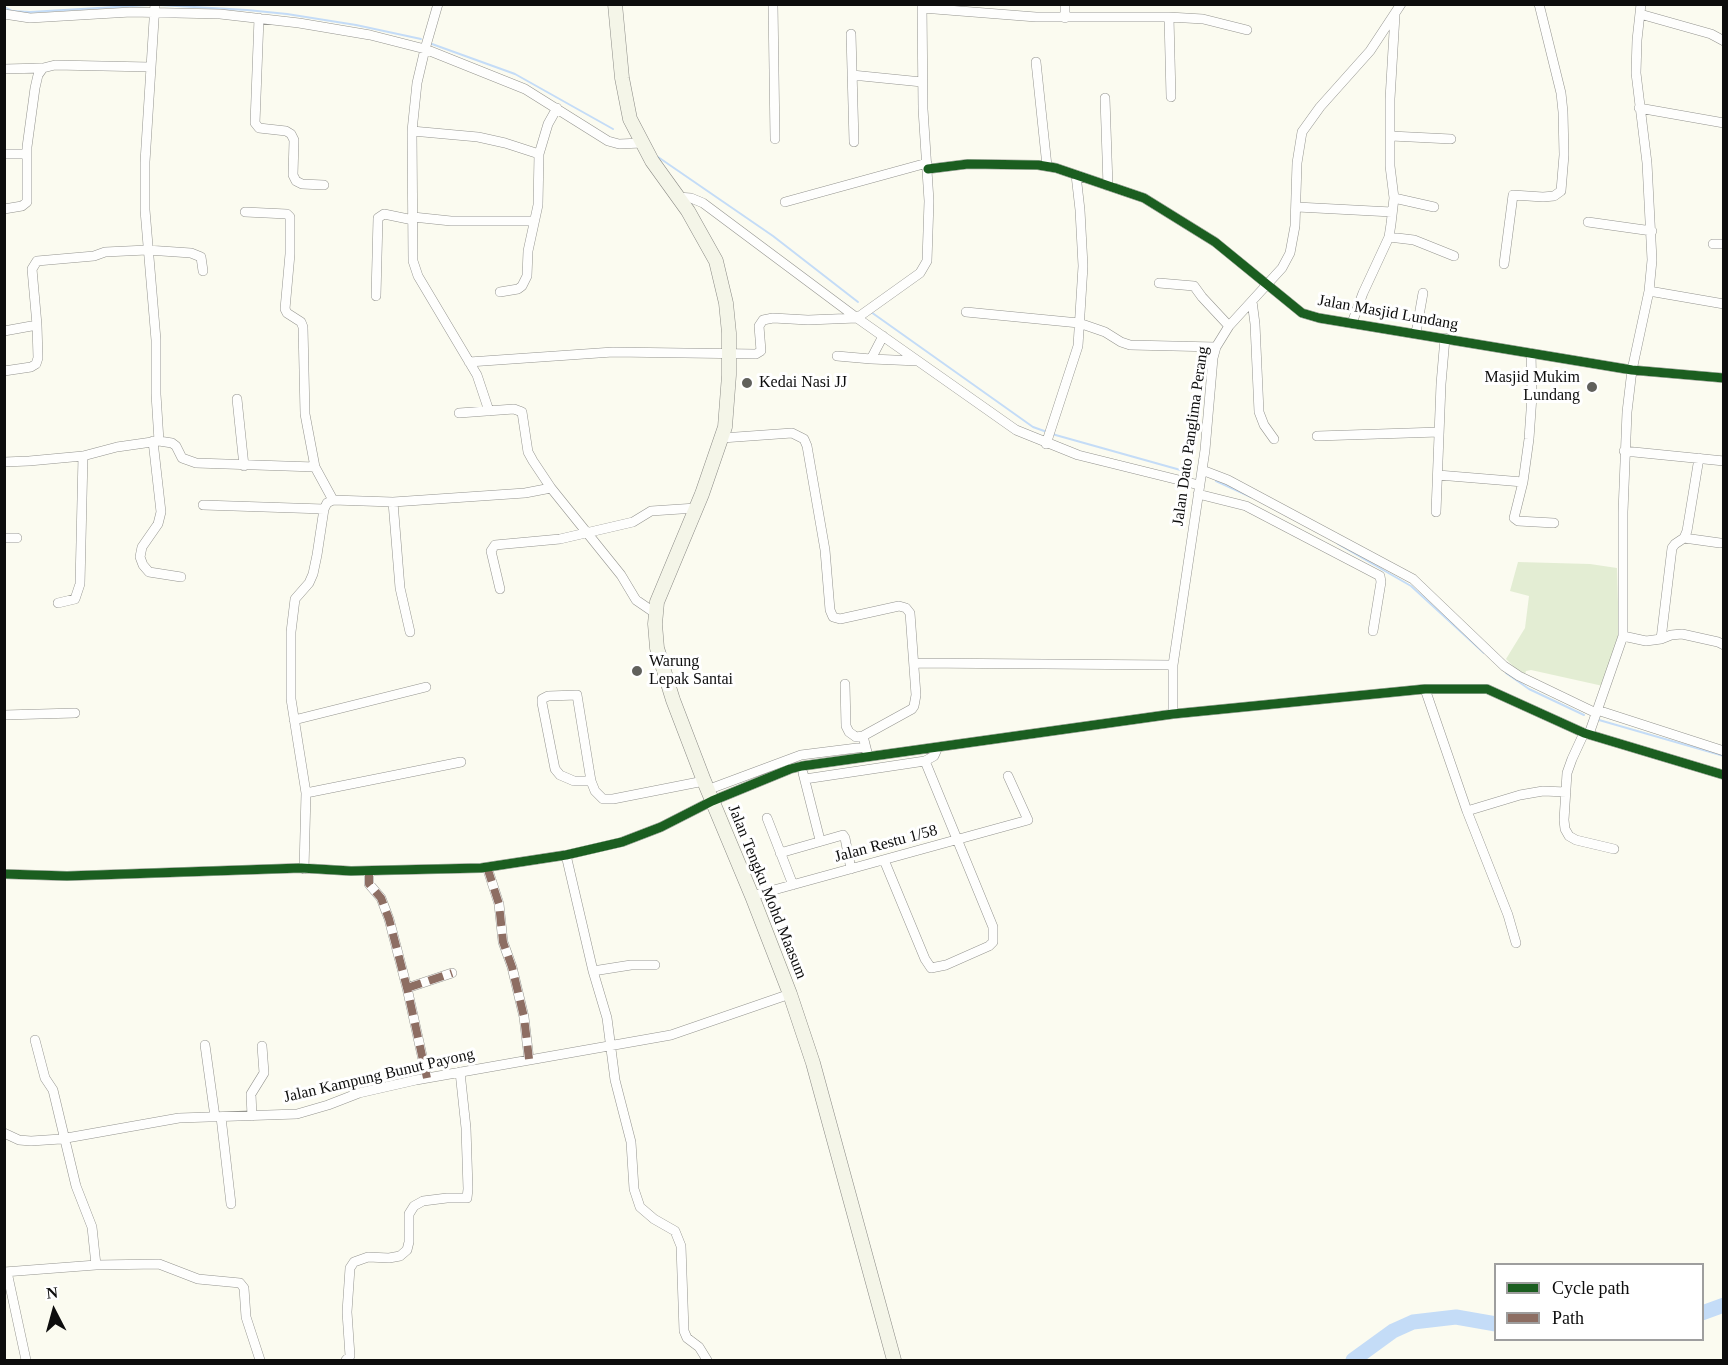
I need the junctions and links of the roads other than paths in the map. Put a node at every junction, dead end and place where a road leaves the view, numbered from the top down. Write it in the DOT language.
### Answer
graph roads {
  1 [pos="438,4"];
  2 [pos="615,4"];
  3 [pos="773,4"];
  4 [pos="1065,4"];
  5 [pos="1132,4"];
  6 [pos="1401,4"];
  7 [pos="1539,4"];
  8 [pos="922,6"];
  9 [pos="154,8"];
  10 [pos="985,9"];
  11 [pos="1641,9"];
  12 [pos="4,14"];
  13 [pos="1395,15"];
  14 [pos="1132,16"];
  15 [pos="1169,17"];
  16 [pos="259,18"];
  17 [pos="1065,18"];
  18 [pos="1247,30"];
  19 [pos="851,34"];
  20 [pos="1724,41"];
  21 [pos="425,49"];
  22 [pos="1036,62"];
  23 [pos="150,67"];
  24 [pos="44,68"];
  25 [pos="4,69"];
  26 [pos="852,75"];
  27 [pos="922,82"];
  28 [pos="1105,98"];
  29 [pos="1172,98"];
  30 [pos="557,108"];
  31 [pos="1639,108"];
  32 [pos="1724,123"];
  33 [pos="412,131"];
  34 [pos="1391,136"];
  35 [pos="1451,139"];
  36 [pos="775,140"];
  37 [pos="854,142"];
  38 [pos="642,143"];
  39 [pos="4,154"];
  40 [pos="27,154"];
  41 [pos="539,154"];
  42 [pos="927,166"];
  43 [pos="1047,166"];
  44 [pos="1076,175"];
  45 [pos="324,185"];
  46 [pos="1108,186"];
  47 [pos="678,196"];
  48 [pos="1394,198"];
  49 [pos="785,202"];
  50 [pos="1297,207"];
  51 [pos="1434,207"];
  52 [pos="4,209"];
  53 [pos="245,212"];
  54 [pos="1392,212"];
  55 [pos="413,219"];
  56 [pos="534,221"];
  57 [pos="1588,222"];
  58 [pos="1652,231"];
  59 [pos="1389,237"];
  60 [pos="147,250"];
  61 [pos="1454,255"];
  62 [pos="1504,264"];
  63 [pos="203,271"];
  64 [pos="1159,283"];
  65 [pos="1268,285"];
  66 [pos="1649,291"];
  67 [pos="500,292"];
  68 [pos="1423,293"];
  69 [pos="376,297"];
  70 [pos="1252,301"];
  71 [pos="1724,304"];
  72 [pos="966,312"];
  73 [pos="857,318"];
  74 [pos="1352,322"];
  75 [pos="1079,323"];
  76 [pos="37,325"];
  77 [pos="1229,326"];
  78 [pos="4,331"];
  79 [pos="1416,333"];
  80 [pos="884,336"];
  81 [pos="1445,338"];
  82 [pos="1216,347"];
  83 [pos="1531,353"];
  84 [pos="729,355"];
  85 [pos="837,356"];
  86 [pos="871,359"];
  87 [pos="918,361"];
  88 [pos="468,362"];
  89 [pos="1632,370"];
  90 [pos="4,371"];
  91 [pos="1724,378"];
  92 [pos="237,399"];
  93 [pos="489,411"];
  94 [pos="459,413"];
  95 [pos="1439,432"];
  96 [pos="1317,436"];
  97 [pos="1049,437"];
  98 [pos="722,438"];
  99 [pos="1274,439"];
  100 [pos="156,441"];
  101 [pos="1624,451"];
  102 [pos="83,456"];
  103 [pos="1699,458"];
  104 [pos="1724,461"];
  105 [pos="4,462"];
  106 [pos="244,466"];
  107 [pos="315,467"];
  108 [pos="1202,470"];
  109 [pos="1438,475"];
  110 [pos="1523,482"];
  111 [pos="551,488"];
  112 [pos="1199,490"];
  113 [pos="333,500"];
  114 [pos="393,502"];
  115 [pos="203,506"];
  116 [pos="696,507"];
  117 [pos="324,509"];
  118 [pos="1436,512"];
  119 [pos="1554,523"];
  120 [pos="587,533"];
  121 [pos="4,538"];
  122 [pos="18,538"];
  123 [pos="1684,538"];
  124 [pos="1720,543"];
  125 [pos="180,577"];
  126 [pos="500,589"];
  127 [pos="58,603"];
  128 [pos="655,613"];
  129 [pos="1373,631"];
  130 [pos="410,632"];
  131 [pos="1623,636"];
  132 [pos="1661,639"];
  133 [pos="1724,645"];
  134 [pos="915,663"];
  135 [pos="1173,664"];
  136 [pos="845,684"];
  137 [pos="426,687"];
  138 [pos="1425,689"];
  139 [pos="1596,712"];
  140 [pos="75,713"];
  141 [pos="1173,714"];
  142 [pos="4,715"];
  143 [pos="294,720"];
  144 [pos="1586,733"];
  145 [pos="863,736"];
  146 [pos="938,747"];
  147 [pos="1724,751"];
  148 [pos="867,752"];
  149 [pos="925,761"];
  150 [pos="461,762"];
  151 [pos="802,766"];
  152 [pos="1724,775"];
  153 [pos="1008,776"];
  154 [pos="805,779"];
  155 [pos="591,781"];
  156 [pos="708,791"];
  157 [pos="1566,792"];
  158 [pos="306,793"];
  159 [pos="1467,812"];
  160 [pos="767,818"];
  161 [pos="820,840"];
  162 [pos="958,840"];
  163 [pos="1614,849"];
  164 [pos="780,853"];
  165 [pos="566,855"];
  166 [pos="884,860"];
  167 [pos="488,867"];
  168 [pos="304,869"];
  169 [pos="851,869"];
  170 [pos="369,871"];
  171 [pos="4,874"];
  172 [pos="793,885"];
  173 [pos="752,896"];
  174 [pos="1516,943"];
  175 [pos="655,965"];
  176 [pos="593,971"];
  177 [pos="452,973"];
  178 [pos="407,988"];
  179 [pos="790,994"];
  180 [pos="35,1040"];
  181 [pos="206,1045"];
  182 [pos="262,1046"];
  183 [pos="611,1046"];
  184 [pos="529,1059"];
  185 [pos="460,1072"];
  186 [pos="427,1078"];
  187 [pos="252,1116"];
  188 [pos="218,1117"];
  189 [pos="4,1133"];
  190 [pos="65,1138"];
  191 [pos="231,1204"];
  192 [pos="96,1264"];
  193 [pos="6,1272"];
  194 [pos="26,1360"];
  195 [pos="260,1360"];
  196 [pos="346,1360"];
  197 [pos="706,1360"];
  198 [pos="894,1360"];
  1 -- 21 [label="street"];
  2 -- 38 [label="main road, Jalan Tengku Mohd Maasum"];
  3 -- 36 [label="street"];
  4 -- 17 [label="street"];
  5 -- 14 [label="street"];
  6 -- 13 [label="street, Jalan Dato Panglima Perang"];
  7 -- 62 [label="street"];
  8 -- 10 [label="street"];
  8 -- 27 [label="street"];
  9 -- 12 [label="street"];
  9 -- 16 [label="street"];
  9 -- 23 [label="street"];
  10 -- 17 [label="street"];
  11 -- 20 [label="street"];
  11 -- 31 [label="street"];
  13 -- 34 [label="street"];
  13 -- 50 [label="street, Jalan Dato Panglima Perang"];
  14 -- 15 [label="street"];
  14 -- 17 [label="street"];
  15 -- 18 [label="street"];
  15 -- 29 [label="street"];
  16 -- 21 [label="street"];
  16 -- 45 [label="street"];
  19 -- 26 [label="street"];
  21 -- 30 [label="street"];
  21 -- 33 [label="street"];
  22 -- 43 [label="street"];
  23 -- 24 [label="street"];
  23 -- 60 [label="street"];
  24 -- 25 [label="street"];
  24 -- 40 [label="street"];
  26 -- 27 [label="street"];
  26 -- 37 [label="street"];
  27 -- 42 [label="street"];
  28 -- 46 [label="street"];
  30 -- 38 [label="street"];
  30 -- 41 [label="street"];
  31 -- 32 [label="street"];
  31 -- 58 [label="street"];
  33 -- 41 [label="street"];
  33 -- 55 [label="street"];
  34 -- 35 [label="street"];
  34 -- 48 [label="street"];
  38 -- 47 [label="main road, Jalan Tengku Mohd Maasum"];
  39 -- 40 [label="street"];
  40 -- 52 [label="street"];
  41 -- 56 [label="street"];
  42 -- 43 [label="street, Jalan Masjid Lundang"];
  42 -- 49 [label="street, Jalan Masjid Lundang"];
  42 -- 73 [label="street"];
  43 -- 44 [label="street, Jalan Masjid Lundang"];
  44 -- 46 [label="street, Jalan Masjid Lundang"];
  44 -- 75 [label="street"];
  46 -- 65 [label="street, Jalan Masjid Lundang"];
  47 -- 73 [label="street"];
  47 -- 84 [label="main road, Jalan Tengku Mohd Maasum"];
  48 -- 51 [label="street"];
  48 -- 54 [label="street"];
  50 -- 54 [label="street"];
  50 -- 65 [label="street, Jalan Dato Panglima Perang"];
  53 -- 107 [label="street"];
  54 -- 59 [label="street"];
  55 -- 56 [label="street"];
  55 -- 69 [label="street"];
  55 -- 88 [label="street"];
  56 -- 67 [label="street"];
  57 -- 58 [label="street"];
  58 -- 66 [label="street"];
  59 -- 61 [label="street"];
  59 -- 74 [label="street"];
  60 -- 63 [label="street"];
  60 -- 76 [label="street"];
  60 -- 100 [label="street"];
  64 -- 77 [label="street"];
  65 -- 70 [label="street, Jalan Dato Panglima Perang"];
  65 -- 74 [label="street, Jalan Masjid Lundang"];
  66 -- 71 [label="street"];
  66 -- 89 [label="street"];
  68 -- 79 [label="street"];
  70 -- 77 [label="street, Jalan Dato Panglima Perang"];
  70 -- 99 [label="street"];
  72 -- 75 [label="street"];
  73 -- 80 [label="street"];
  73 -- 84 [label="street"];
  74 -- 79 [label="street, Jalan Masjid Lundang"];
  75 -- 82 [label="street"];
  75 -- 97 [label="street"];
  76 -- 78 [label="street"];
  76 -- 90 [label="street"];
  77 -- 82 [label="street, Jalan Dato Panglima Perang"];
  79 -- 81 [label="street, Jalan Masjid Lundang"];
  80 -- 86 [label="street"];
  80 -- 87 [label="street"];
  81 -- 83 [label="street, Jalan Masjid Lundang"];
  81 -- 95 [label="street"];
  82 -- 108 [label="street, Jalan Dato Panglima Perang"];
  83 -- 89 [label="street, Jalan Masjid Lundang"];
  83 -- 110 [label="street"];
  84 -- 88 [label="street"];
  84 -- 98 [label="main road, Jalan Tengku Mohd Maasum"];
  85 -- 86 [label="street"];
  86 -- 87 [label="street"];
  87 -- 97 [label="street"];
  88 -- 93 [label="street"];
  89 -- 91 [label="street, Jalan Masjid Lundang"];
  89 -- 101 [label="street"];
  92 -- 106 [label="street"];
  93 -- 94 [label="street"];
  93 -- 111 [label="street"];
  95 -- 96 [label="street"];
  95 -- 109 [label="street"];
  97 -- 112 [label="street"];
  98 -- 116 [label="main road, Jalan Tengku Mohd Maasum"];
  98 -- 134 [label="street"];
  100 -- 102 [label="street"];
  100 -- 106 [label="street"];
  100 -- 125 [label="street"];
  101 -- 103 [label="street"];
  101 -- 131 [label="street"];
  102 -- 105 [label="street"];
  102 -- 127 [label="street"];
  103 -- 104 [label="street"];
  103 -- 123 [label="street"];
  106 -- 107 [label="street"];
  107 -- 113 [label="street"];
  108 -- 112 [label="street, Jalan Dato Panglima Perang"];
  108 -- 139 [label="street"];
  109 -- 110 [label="street"];
  109 -- 118 [label="street"];
  110 -- 119 [label="street"];
  111 -- 114 [label="street"];
  111 -- 120 [label="street"];
  112 -- 129 [label="street"];
  112 -- 135 [label="street, Jalan Dato Panglima Perang"];
  113 -- 114 [label="street"];
  113 -- 117 [label="street"];
  114 -- 130 [label="street"];
  115 -- 117 [label="street"];
  116 -- 120 [label="street"];
  116 -- 128 [label="main road, Jalan Tengku Mohd Maasum"];
  117 -- 143 [label="street"];
  120 -- 126 [label="street"];
  120 -- 128 [label="street"];
  121 -- 122 [label="street"];
  123 -- 124 [label="street"];
  123 -- 132 [label="street"];
  128 -- 156 [label="main road, Jalan Tengku Mohd Maasum"];
  131 -- 132 [label="street"];
  131 -- 139 [label="street"];
  132 -- 133 [label="street"];
  134 -- 135 [label="street"];
  134 -- 145 [label="street"];
  135 -- 141 [label="street, Jalan Dato Panglima Perang"];
  136 -- 145 [label="street"];
  137 -- 143 [label="street"];
  138 -- 141 [label="street"];
  138 -- 144 [label="street"];
  138 -- 159 [label="street"];
  139 -- 144 [label="street"];
  139 -- 147 [label="street"];
  140 -- 142 [label="street"];
  141 -- 146 [label="street"];
  143 -- 158 [label="street"];
  144 -- 152 [label="street"];
  144 -- 157 [label="street"];
  145 -- 148 [label="street"];
  146 -- 148 [label="street"];
  146 -- 149 [label="street"];
  148 -- 151 [label="street"];
  148 -- 156 [label="street"];
  149 -- 154 [label="street"];
  149 -- 162 [label="street"];
  150 -- 158 [label="street"];
  151 -- 154 [label="street"];
  151 -- 156 [label="street"];
  153 -- 162 [label="street, Jalan Restu 1/58"];
  154 -- 161 [label="street"];
  155 -- 155 [label="street"];
  155 -- 156 [label="street"];
  156 -- 165 [label="street"];
  156 -- 173 [label="main road, Jalan Tengku Mohd Maasum"];
  157 -- 159 [label="street"];
  157 -- 163 [label="street"];
  158 -- 168 [label="street"];
  159 -- 174 [label="street"];
  160 -- 164 [label="street"];
  161 -- 164 [label="street"];
  161 -- 169 [label="street"];
  162 -- 166 [label="street, Jalan Restu 1/58"];
  162 -- 166 [label="street"];
  164 -- 172 [label="street"];
  165 -- 167 [label="street"];
  165 -- 176 [label="street"];
  166 -- 169 [label="street, Jalan Restu 1/58"];
  167 -- 170 [label="street"];
  167 -- 184 [label="street"];
  168 -- 170 [label="street"];
  168 -- 171 [label="street"];
  169 -- 172 [label="street, Jalan Restu 1/58"];
  170 -- 178 [label="street"];
  172 -- 173 [label="street, Jalan Restu 1/58"];
  173 -- 179 [label="main road, Jalan Tengku Mohd Maasum"];
  175 -- 176 [label="street"];
  176 -- 183 [label="street"];
  177 -- 178 [label="street"];
  178 -- 186 [label="street"];
  179 -- 183 [label="street, Jalan Kampung Bunut Payong"];
  179 -- 198 [label="main road, Jalan Tengku Mohd Maasum"];
  180 -- 190 [label="street"];
  181 -- 188 [label="street"];
  182 -- 187 [label="street"];
  183 -- 184 [label="street, Jalan Kampung Bunut Payong"];
  183 -- 197 [label="street"];
  184 -- 185 [label="street, Jalan Kampung Bunut Payong"];
  185 -- 186 [label="street, Jalan Kampung Bunut Payong"];
  185 -- 196 [label="street"];
  186 -- 187 [label="street, Jalan Kampung Bunut Payong"];
  187 -- 188 [label="street, Jalan Kampung Bunut Payong"];
  188 -- 190 [label="street, Jalan Kampung Bunut Payong"];
  188 -- 191 [label="street"];
  189 -- 190 [label="street, Jalan Kampung Bunut Payong"];
  190 -- 192 [label="street"];
  192 -- 193 [label="street"];
  192 -- 195 [label="street"];
  193 -- 194 [label="street"];
}
